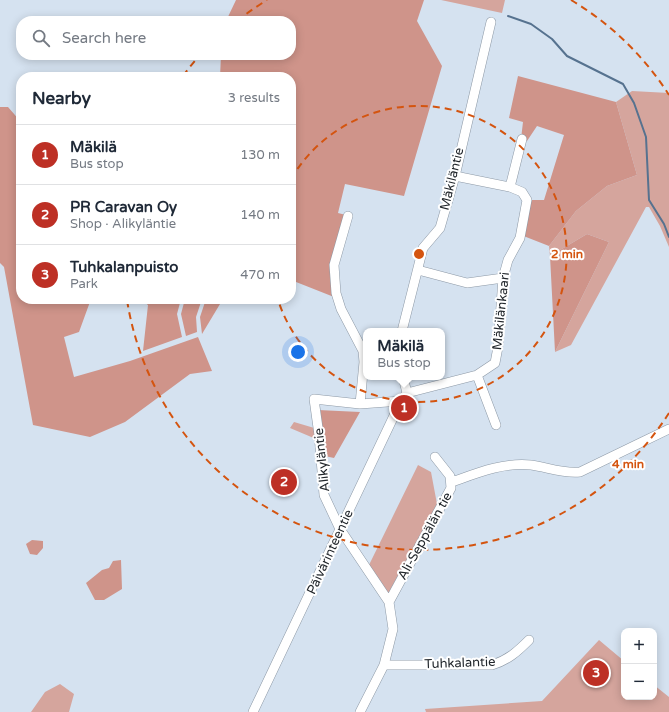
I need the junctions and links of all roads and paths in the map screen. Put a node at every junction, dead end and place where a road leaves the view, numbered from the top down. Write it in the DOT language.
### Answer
graph roads {
  1 [pos="491,22"];
  2 [pos="522,139"];
  3 [pos="454,176"];
  4 [pos="510,187"];
  5 [pos="348,216"];
  6 [pos="418,270"];
  7 [pos="503,278"];
  8 [pos="402,328"];
  9 [pos="363,352"];
  10 [pos="363,372"];
  11 [pos="477,375"];
  12 [pos="403,380"];
  13 [pos="407,392"];
  14 [pos="401,401"];
  15 [pos="360,404"];
  16 [pos="496,425"];
  17 [pos="669,429"];
  18 [pos="435,457"];
  19 [pos="452,482"];
  20 [pos="340,529"];
  21 [pos="388,602"];
  22 [pos="529,640"];
  23 [pos="384,664"];
  24 [pos="253,712"];
  25 [pos="360,712"];
  1 -- 3 [label="street, Mäkiläntie"];
  2 -- 4 [label="street"];
  3 -- 4 [label="street, Mäkilänkaari"];
  3 -- 6 [label="street, Mäkiläntie"];
  4 -- 7 [label="street, Mäkilänkaari"];
  5 -- 9 [label="street"];
  6 -- 7 [label="street"];
  6 -- 8 [label="street, Mäkiläntie"];
  7 -- 11 [label="street, Mäkilänkaari"];
  10 -- 15 [label="street"];
  11 -- 13 [label="street, Mäkilänkaari"];
  11 -- 16 [label="street"];
  12 -- 13 [label="street"];
  13 -- 14 [label="street, Päivärinteentie"];
  14 -- 15 [label="street"];
  14 -- 20 [label="street, Päivärinteentie"];
  15 -- 20 [label="street, Alikyläntie"];
  17 -- 19 [label="street, Ali-Seppälän tie"];
  18 -- 19 [label="street"];
  19 -- 21 [label="street, Ali-Seppälän tie"];
  20 -- 21 [label="street, Alikyläntie"];
  20 -- 24 [label="street, Päivärinteentie"];
  21 -- 23 [label="street, Alikyläntie"];
  22 -- 23 [label="street, Tuhkalantie"];
  23 -- 25 [label="street, Alikyläntie"];
}
